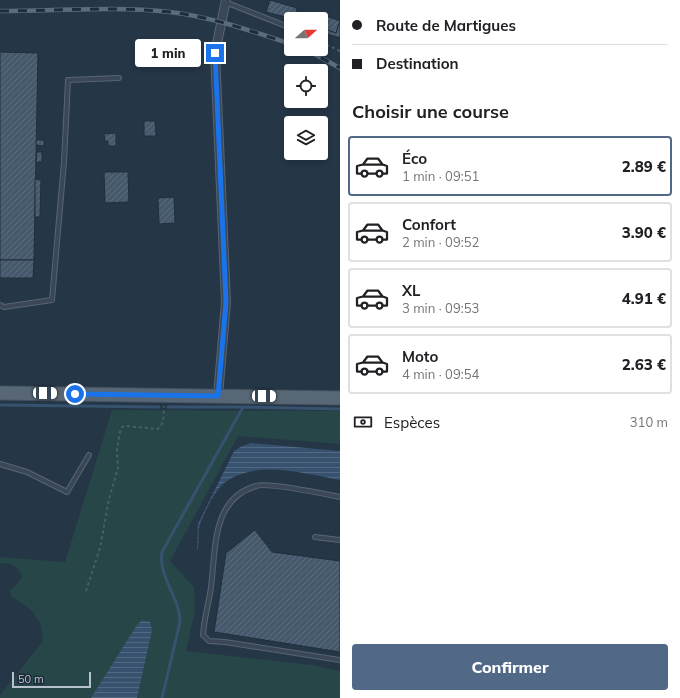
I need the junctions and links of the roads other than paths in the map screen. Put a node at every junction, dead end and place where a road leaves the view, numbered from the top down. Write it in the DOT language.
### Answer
graph roads {
  1 [pos="226,1"];
  2 [pos="284,25"];
  3 [pos="118,78"];
  4 [pos="0,305"];
  5 [pos="0,393"];
  6 [pos="218,396"];
  7 [pos="340,398"];
  8 [pos="89,455"];
  9 [pos="0,464"];
  10 [pos="340,497"];
  11 [pos="315,537"];
  12 [pos="340,540"];
  13 [pos="340,660"];
  1 -- 2 [label="lane"];
  1 -- 6 [label="street"];
  3 -- 4 [label="lane"];
  5 -- 6 [label="main road"];
  6 -- 7 [label="main road"];
  8 -- 9 [label="lane"];
  10 -- 13 [label="lane"];
  11 -- 12 [label="lane"];
}
